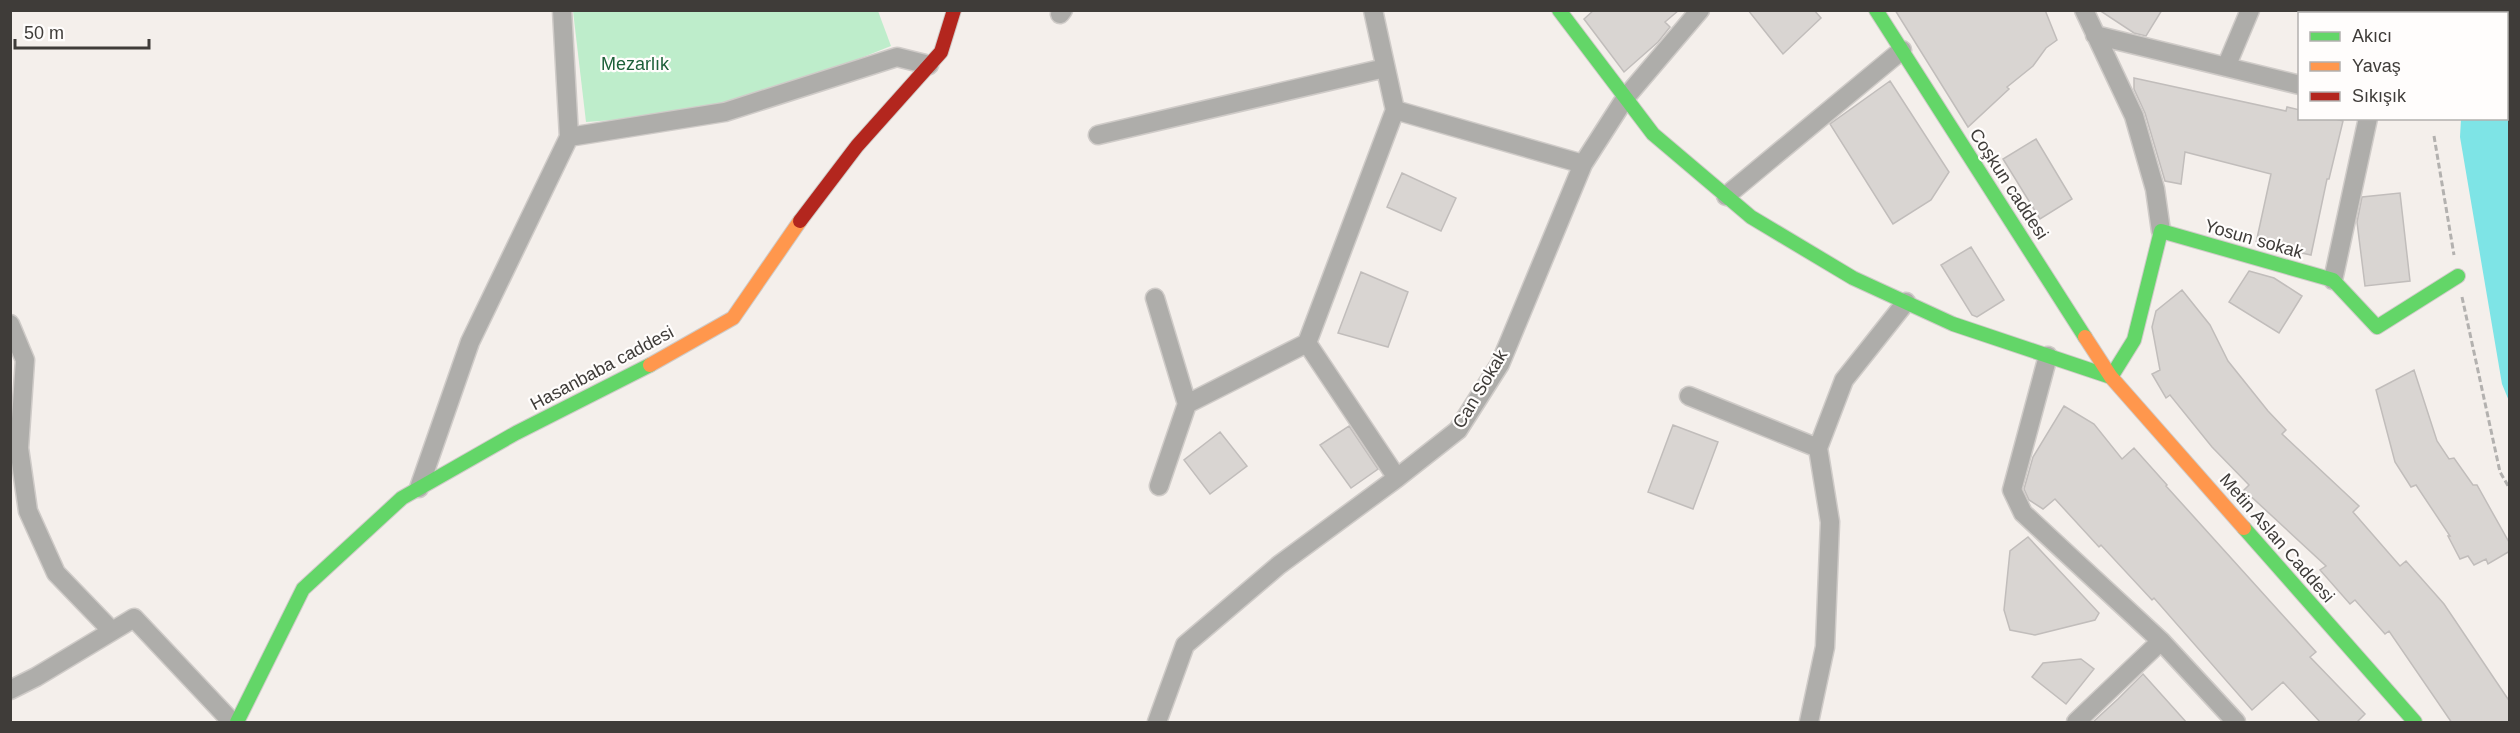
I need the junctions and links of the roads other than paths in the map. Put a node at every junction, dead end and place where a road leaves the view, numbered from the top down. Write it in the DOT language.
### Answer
graph roads {
  1 [pos="562,10"];
  2 [pos="954,10"];
  3 [pos="1373,10"];
  4 [pos="1559,10"];
  5 [pos="1700,10"];
  6 [pos="1876,10"];
  7 [pos="2250,10"];
  8 [pos="2090,20"];
  9 [pos="1902,50"];
  10 [pos="929,65"];
  11 [pos="2226,67"];
  12 [pos="1385,68"];
  13 [pos="2298,85"];
  14 [pos="1626,97"];
  15 [pos="1395,110"];
  16 [pos="2368,120"];
  17 [pos="1098,135"];
  18 [pos="569,137"];
  19 [pos="1583,164"];
  20 [pos="1726,196"];
  21 [pos="2161,231"];
  22 [pos="2458,276"];
  23 [pos="2333,280"];
  24 [pos="1155,298"];
  25 [pos="1906,302"];
  26 [pos="10,324"];
  27 [pos="1307,343"];
  28 [pos="2048,357"];
  29 [pos="2111,376"];
  30 [pos="1689,396"];
  31 [pos="1187,404"];
  32 [pos="1818,448"];
  33 [pos="1397,478"];
  34 [pos="1159,486"];
  35 [pos="419,488"];
  36 [pos="112,631"];
  37 [pos="2162,641"];
  38 [pos="10,690"];
  39 [pos="234,723"];
  40 [pos="1157,723"];
  41 [pos="1809,723"];
  42 [pos="2076,723"];
  43 [pos="2236,723"];
  44 [pos="2415,723"];
  1 -- 18 [label="street"];
  2 -- 10 [label="street, Hasanbaba caddesi"];
  3 -- 12 [label="street"];
  4 -- 14 [label="street"];
  5 -- 14 [label="street, Can Sokak"];
  6 -- 9 [label="street, Coşkun caddesi"];
  7 -- 11 [label="street"];
  8 -- 11 [label="street"];
  8 -- 21 [label="street"];
  9 -- 20 [label="street"];
  9 -- 29 [label="street, Coşkun caddesi"];
  10 -- 18 [label="street"];
  10 -- 35 [label="street, Hasanbaba caddesi"];
  11 -- 13 [label="street"];
  12 -- 15 [label="street"];
  12 -- 17 [label="street"];
  14 -- 19 [label="street, Can Sokak"];
  14 -- 20 [label="street"];
  15 -- 19 [label="street"];
  15 -- 27 [label="street"];
  16 -- 23 [label="street"];
  18 -- 35 [label="street"];
  19 -- 33 [label="street, Can Sokak"];
  20 -- 25 [label="street"];
  21 -- 23 [label="street, Yosun sokak"];
  21 -- 29 [label="street"];
  22 -- 23 [label="street"];
  24 -- 31 [label="street"];
  25 -- 28 [label="street"];
  25 -- 32 [label="street"];
  26 -- 36 [label="street"];
  27 -- 31 [label="street"];
  27 -- 33 [label="street"];
  28 -- 29 [label="street"];
  28 -- 37 [label="street"];
  29 -- 44 [label="street, Metin Aslan Caddesi"];
  30 -- 32 [label="street"];
  31 -- 34 [label="street"];
  32 -- 41 [label="street"];
  33 -- 40 [label="street, Can Sokak"];
  35 -- 39 [label="street, Hasanbaba caddesi"];
  36 -- 38 [label="street"];
  36 -- 39 [label="street"];
  37 -- 42 [label="street"];
  37 -- 43 [label="street"];
}
